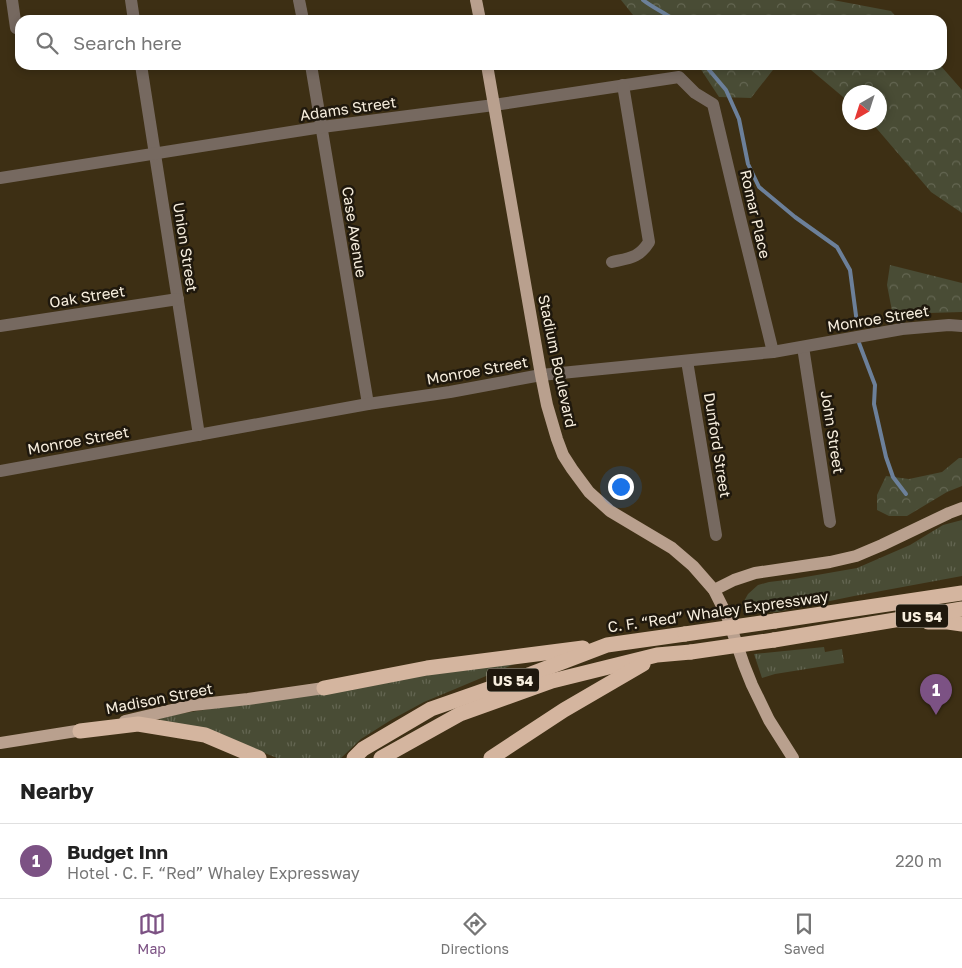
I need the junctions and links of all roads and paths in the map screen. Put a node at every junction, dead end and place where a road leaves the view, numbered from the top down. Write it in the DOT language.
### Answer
graph roads {
  1 [pos="12,0"];
  2 [pos="131,0"];
  3 [pos="299,0"];
  4 [pos="476,0"];
  5 [pos="133,15"];
  6 [pos="302,15"];
  7 [pos="479,15"];
  8 [pos="15,21"];
  9 [pos="142,70"];
  10 [pos="312,70"];
  11 [pos="488,70"];
  12 [pos="623,85"];
  13 [pos="695,93"];
  14 [pos="494,105"];
  15 [pos="322,127"];
  16 [pos="155,154"];
  17 [pos="0,178"];
  18 [pos="612,262"];
  19 [pos="178,299"];
  20 [pos="0,326"];
  21 [pos="962,326"];
  22 [pos="803,347"];
  23 [pos="773,352"];
  24 [pos="687,361"];
  25 [pos="541,375"];
  26 [pos="368,404"];
  27 [pos="199,435"];
  28 [pos="0,471"];
  29 [pos="962,508"];
  30 [pos="830,522"];
  31 [pos="716,536"];
  32 [pos="714,590"];
  33 [pos="962,592"];
  34 [pos="962,610"];
  35 [pos="881,622"];
  36 [pos="962,624"];
  37 [pos="607,645"];
  38 [pos="657,656"];
  39 [pos="324,688"];
  40 [pos="80,731"];
  41 [pos="0,744"];
  42 [pos="259,758"];
  43 [pos="354,758"];
  44 [pos="381,758"];
  45 [pos="491,758"];
  46 [pos="794,758"];
  1 -- 8 [label="street"];
  2 -- 5 [label="street"];
  3 -- 6 [label="street"];
  4 -- 7 [label="main road"];
  9 -- 16 [label="street, Union Street"];
  10 -- 15 [label="street, Case Avenue"];
  11 -- 14 [label="main road, Stadium Boulevard"];
  12 -- 13 [label="street, Adams Street"];
  12 -- 14 [label="street, Adams Street"];
  12 -- 18 [label="street"];
  13 -- 23 [label="street, Romar Place"];
  14 -- 15 [label="street, Adams Street"];
  14 -- 25 [label="main road, Stadium Boulevard"];
  15 -- 16 [label="street, Adams Street"];
  15 -- 26 [label="street, Case Avenue"];
  16 -- 17 [label="street, Adams Street"];
  16 -- 19 [label="street, Union Street"];
  19 -- 20 [label="street, Oak Street"];
  19 -- 27 [label="street, Union Street"];
  21 -- 22 [label="street, Monroe Street"];
  22 -- 23 [label="street, Monroe Street"];
  22 -- 30 [label="street, John Street"];
  23 -- 24 [label="street, Monroe Street"];
  24 -- 25 [label="street, Monroe Street"];
  24 -- 31 [label="street, Dunford Street"];
  25 -- 26 [label="street, Monroe Street"];
  25 -- 32 [label="main road, Stadium Boulevard"];
  26 -- 27 [label="street, Monroe Street"];
  27 -- 28 [label="street, Monroe Street"];
  29 -- 32 [label="main road"];
  32 -- 46 [label="main road, Stadium Boulevard"];
  33 -- 37 [label="highway, C. F. “Red” Whaley Expressway / US 54, bridge"];
  34 -- 35 [label="highway, US 54"];
  35 -- 36 [label="highway"];
  35 -- 38 [label="highway, US 54, bridge"];
  37 -- 39 [label="highway"];
  37 -- 43 [label="highway, C. F. “Red” Whaley Expressway / US 54"];
  38 -- 44 [label="highway, US 54"];
  38 -- 45 [label="highway"];
  39 -- 40 [label="main road, Madison Street"];
  40 -- 41 [label="main road, Madison Street"];
  40 -- 42 [label="highway"];
}
